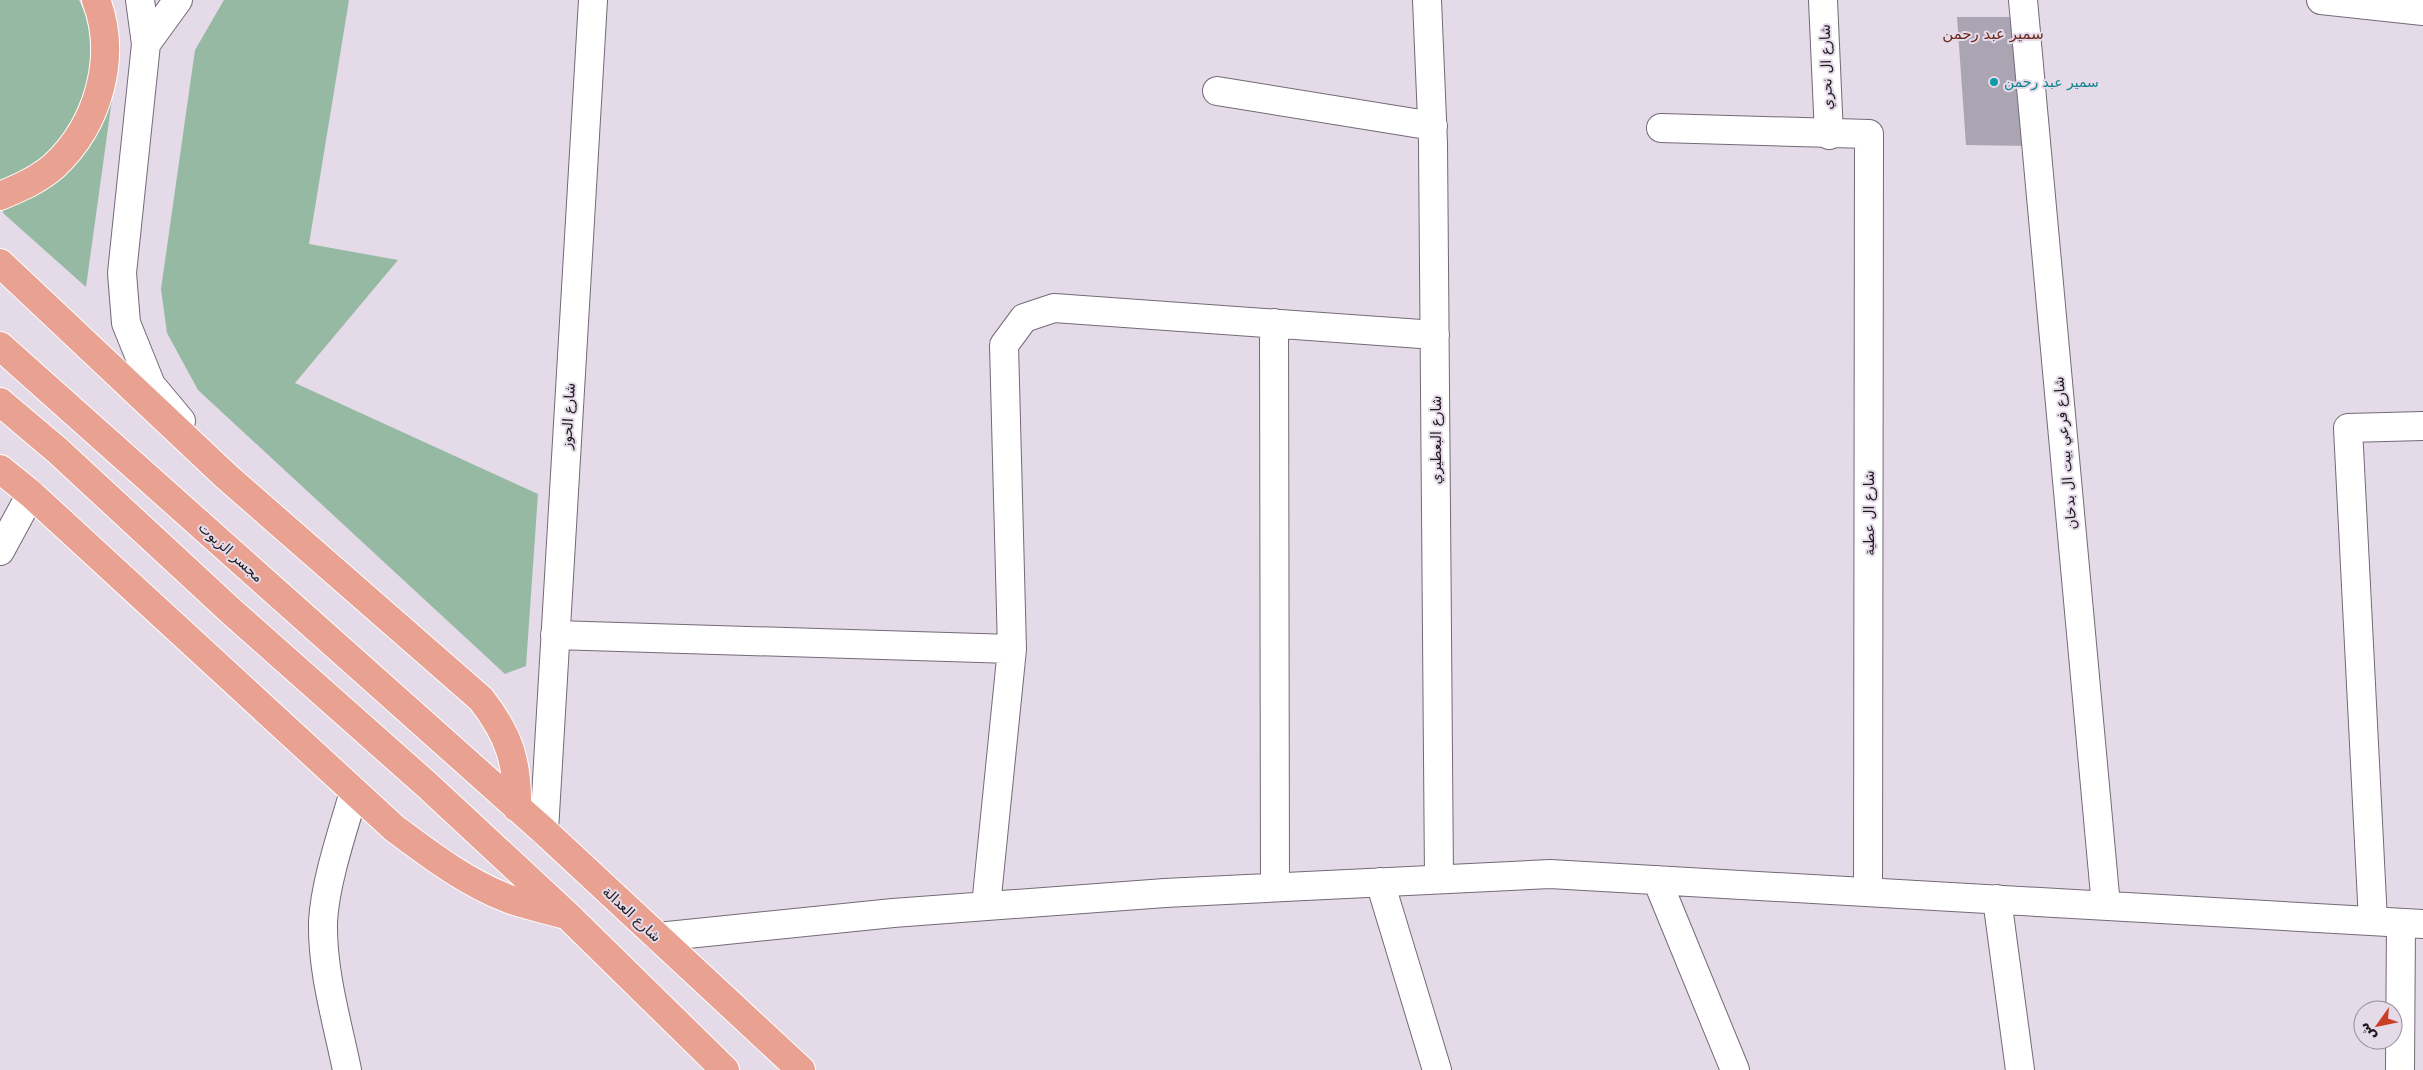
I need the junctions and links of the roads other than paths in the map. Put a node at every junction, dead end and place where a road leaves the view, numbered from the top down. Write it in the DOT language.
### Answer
graph roads {
  1 [pos="96,0"];
  2 [pos="140,0"];
  3 [pos="178,0"];
  4 [pos="593,0"];
  5 [pos="1427,0"];
  6 [pos="1823,0"];
  7 [pos="2023,0"];
  8 [pos="2321,0"];
  9 [pos="2423,11"];
  10 [pos="146,44"];
  11 [pos="1217,91"];
  12 [pos="1433,126"];
  13 [pos="1661,128"];
  14 [pos="1829,134"];
  15 [pos="0,196"];
  16 [pos="0,263"];
  17 [pos="1274,323"];
  18 [pos="1435,335"];
  19 [pos="0,346"];
  20 [pos="0,402"];
  21 [pos="2423,426"];
  22 [pos="0,469"];
  23 [pos="227,477"];
  24 [pos="31,494"];
  25 [pos="0,551"];
  26 [pos="555,635"];
  27 [pos="1012,649"];
  28 [pos="462,759"];
  29 [pos="354,792"];
  30 [pos="517,808"];
  31 [pos="544,831"];
  32 [pos="1440,879"];
  33 [pos="1657,880"];
  34 [pos="1380,882"];
  35 [pos="1275,887"];
  36 [pos="1868,892"];
  37 [pos="1996,900"];
  38 [pos="986,906"];
  39 [pos="2106,906"];
  40 [pos="567,915"];
  41 [pos="2372,922"];
  42 [pos="2412,924"];
  43 [pos="658,937"];
  44 [pos="347,1070"];
  45 [pos="725,1070"];
  46 [pos="801,1070"];
  47 [pos="1437,1070"];
  48 [pos="1735,1070"];
  49 [pos="2020,1070"];
  50 [pos="2400,1070"];
  1 -- 15 [label="main road"];
  2 -- 10 [label="street"];
  3 -- 10 [label="street"];
  4 -- 26 [label="street, شارع الحوز"];
  5 -- 12 [label="street, شارع البعطيري"];
  6 -- 14 [label="street, شارع ال نحري"];
  7 -- 39 [label="street, شارع فرعي بيت ال بدخان"];
  8 -- 9 [label="street"];
  10 -- 23 [label="street"];
  11 -- 12 [label="street"];
  12 -- 18 [label="street, شارع البعطيري"];
  13 -- 14 [label="street"];
  14 -- 36 [label="street, شارع ال عطية"];
  16 -- 23 [label="main road"];
  17 -- 18 [label="street"];
  17 -- 27 [label="street"];
  17 -- 35 [label="street"];
  18 -- 32 [label="street, شارع البعطيري"];
  19 -- 28 [label="main road, مجسر الزيوت"];
  20 -- 40 [label="main road"];
  21 -- 41 [label="street"];
  22 -- 24 [label="main road"];
  23 -- 30 [label="main road"];
  24 -- 25 [label="street"];
  24 -- 29 [label="main road"];
  26 -- 27 [label="street"];
  26 -- 31 [label="street, شارع الحوز"];
  27 -- 38 [label="street"];
  28 -- 30 [label="main road, شارع العدالة"];
  29 -- 40 [label="main road"];
  29 -- 44 [label="street"];
  30 -- 31 [label="main road, شارع العدالة"];
  31 -- 43 [label="main road, شارع العدالة"];
  32 -- 33 [label="street"];
  32 -- 34 [label="street"];
  33 -- 36 [label="street"];
  33 -- 48 [label="street"];
  34 -- 35 [label="street"];
  34 -- 47 [label="street"];
  35 -- 38 [label="street"];
  36 -- 37 [label="street"];
  37 -- 39 [label="street"];
  37 -- 49 [label="street"];
  38 -- 43 [label="street"];
  39 -- 41 [label="street"];
  40 -- 45 [label="main road"];
  41 -- 42 [label="street"];
  42 -- 50 [label="street"];
  43 -- 46 [label="main road, شارع العدالة"];
}
